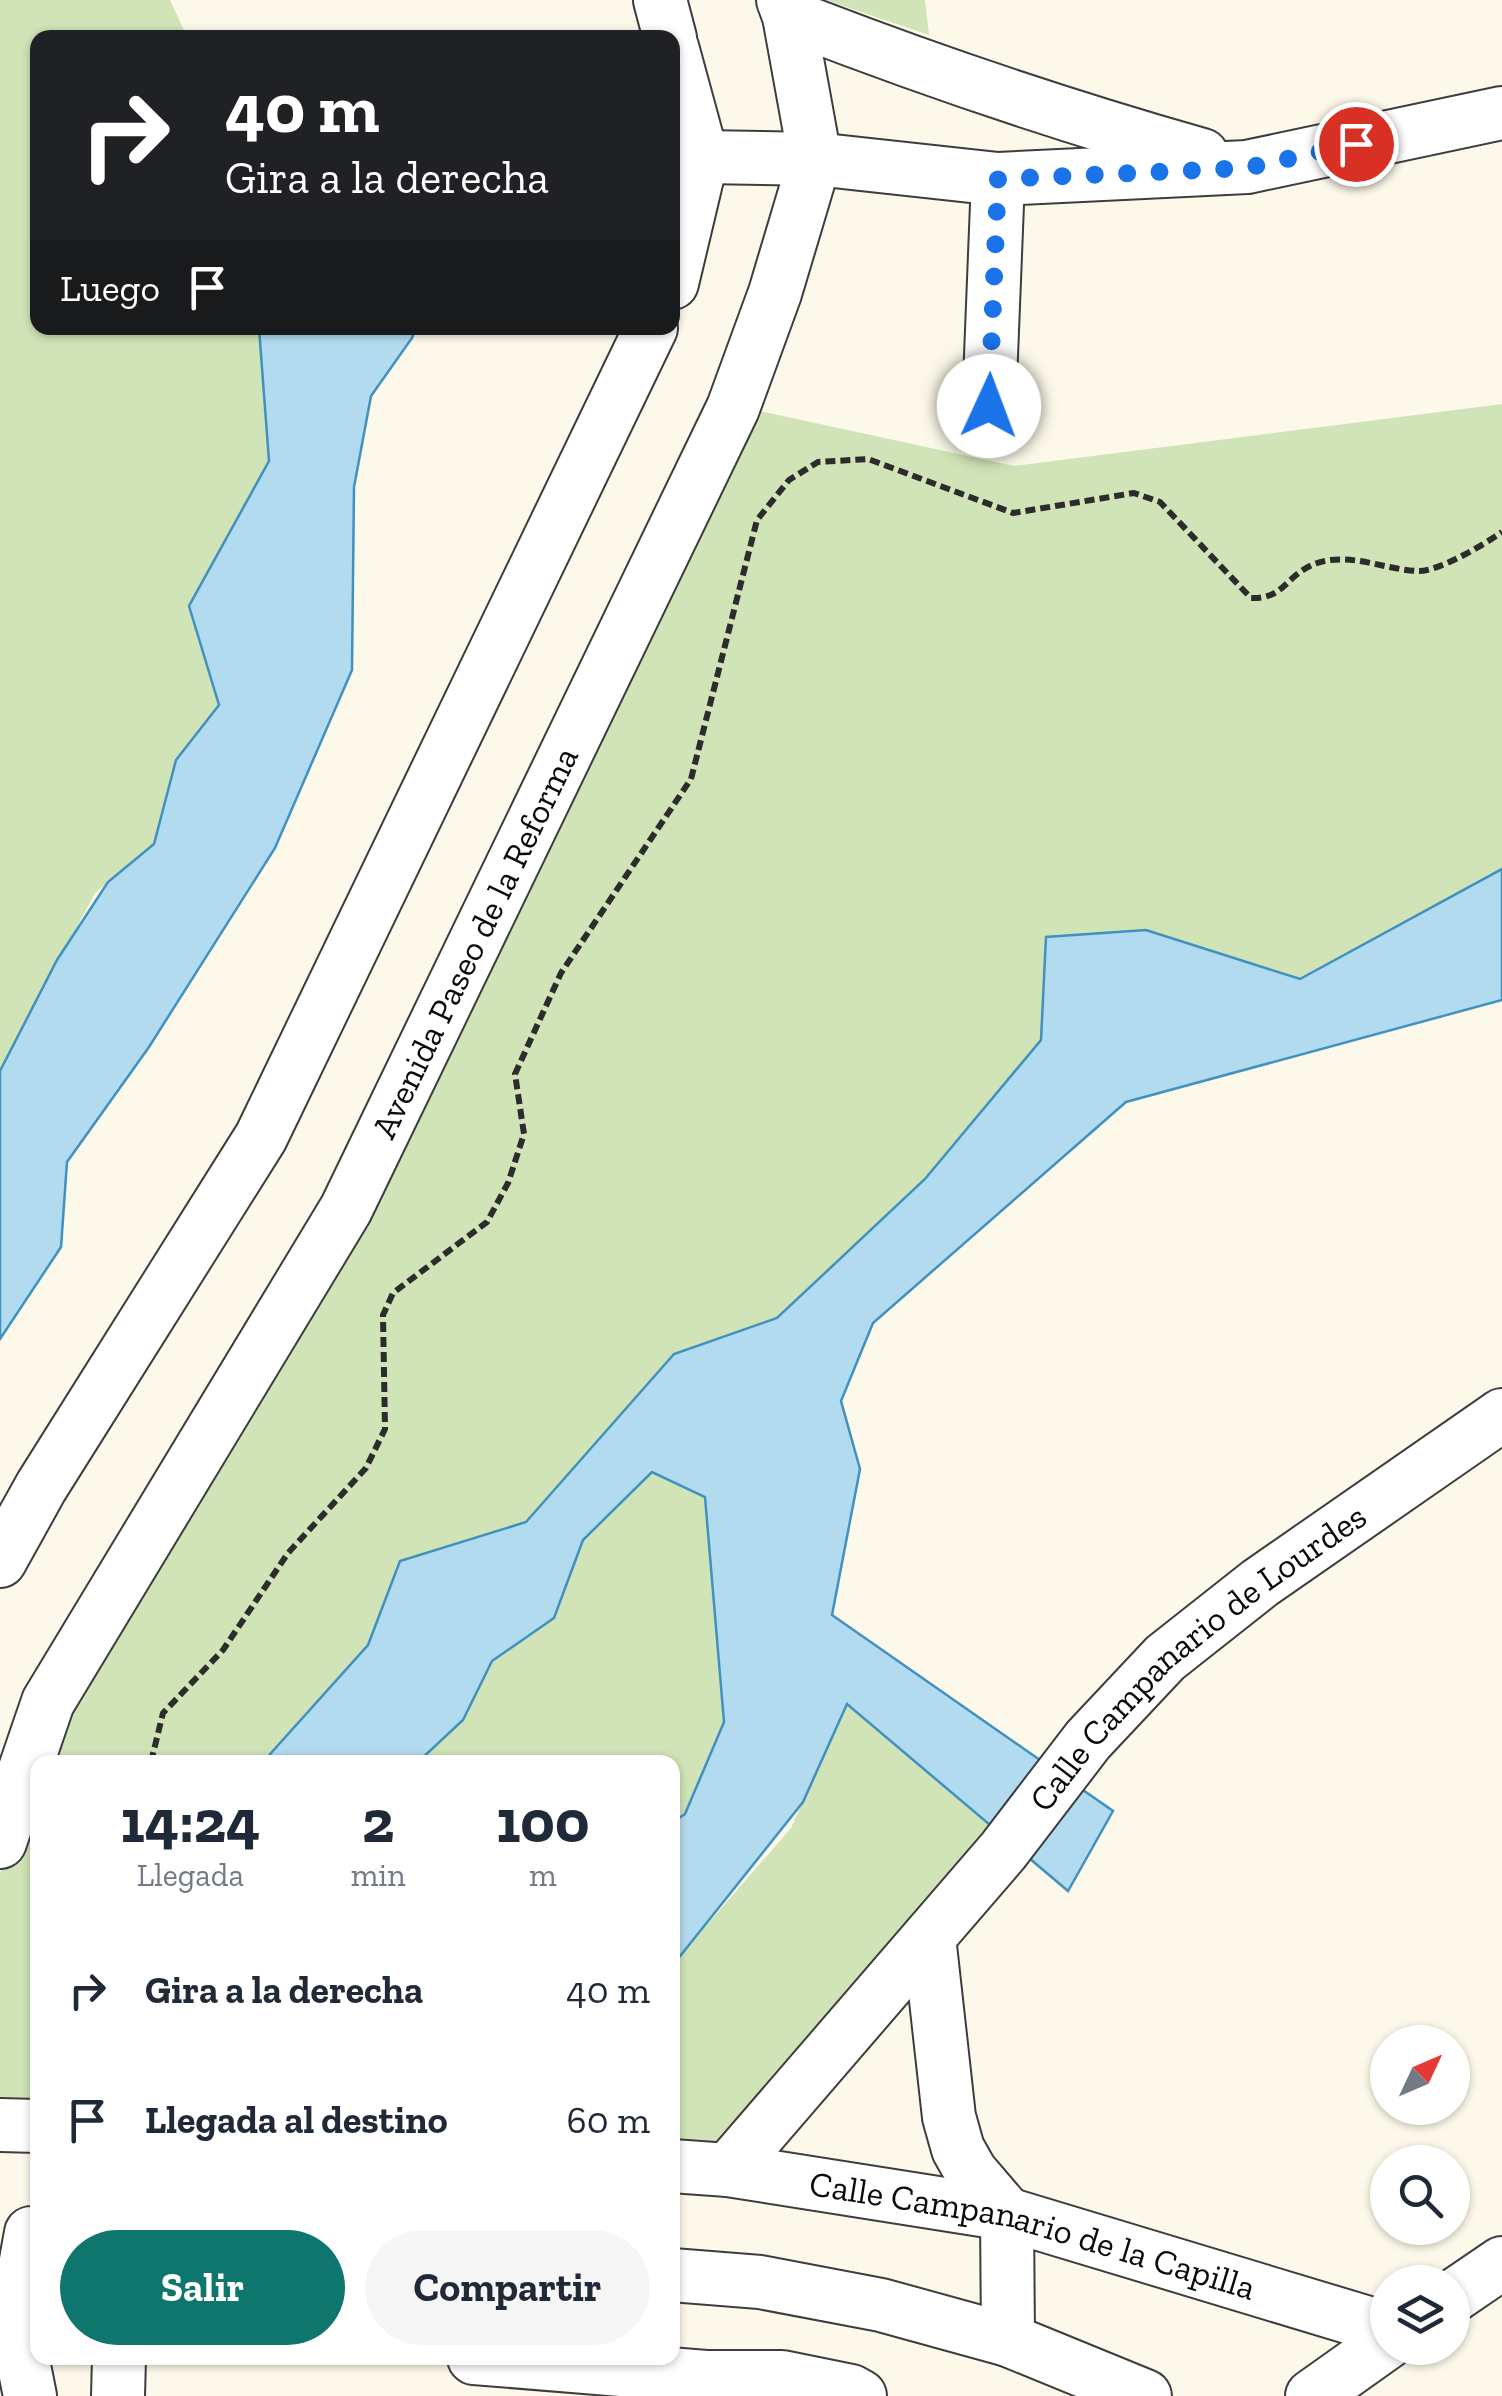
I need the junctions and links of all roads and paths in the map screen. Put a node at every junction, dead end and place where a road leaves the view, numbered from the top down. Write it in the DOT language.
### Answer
graph roads {
  1 [pos="660,0"];
  2 [pos="786,8"];
  3 [pos="668,30"];
  4 [pos="680,76"];
  5 [pos="1502,113"];
  6 [pos="702,157"];
  7 [pos="816,159"];
  8 [pos="1246,168"];
  9 [pos="998,179"];
  10 [pos="680,249"];
  11 [pos="648,335"];
  12 [pos="989,406"];
  13 [pos="1502,532"];
  14 [pos="1502,1415"];
  15 [pos="0,1561"];
  16 [pos="153,1755"];
  17 [pos="0,1842"];
  18 [pos="929,1937"];
  19 [pos="0,2125"];
  20 [pos="30,2126"];
  21 [pos="680,2167"];
  22 [pos="728,2170"];
  23 [pos="1007,2214"];
  24 [pos="23,2231"];
  25 [pos="1502,2263"];
  26 [pos="680,2277"];
  27 [pos="1470,2285"];
  28 [pos="8,2312"];
  29 [pos="1370,2324"];
  30 [pos="1008,2340"];
  31 [pos="1370,2355"];
  32 [pos="119,2365"];
  33 [pos="559,2365"];
  34 [pos="30,2396"];
  35 [pos="118,2396"];
  36 [pos="860,2396"];
  37 [pos="1145,2396"];
  38 [pos="1312,2396"];
  1 -- 3 [label="street"];
  2 -- 7 [label="street, Avenida Paseo de la Reforma"];
  2 -- 8 [label="street"];
  4 -- 6 [label="street"];
  5 -- 8 [label="street"];
  6 -- 7 [label="street"];
  6 -- 10 [label="street"];
  7 -- 9 [label="street"];
  7 -- 17 [label="street, Avenida Paseo de la Reforma"];
  8 -- 9 [label="street"];
  9 -- 12 [label="street"];
  11 -- 15 [label="street"];
  13 -- 16 [label="path"];
  14 -- 18 [label="street, Calle Campanario de Lourdes"];
  18 -- 22 [label="street, Calle Campanario de Lourdes"];
  18 -- 23 [label="street"];
  19 -- 20 [label="street"];
  21 -- 22 [label="street, Calle Campanario de la Capilla"];
  22 -- 23 [label="street, Calle Campanario de la Capilla"];
  23 -- 29 [label="street, Calle Campanario de la Capilla"];
  23 -- 30 [label="street"];
  24 -- 28 [label="street"];
  25 -- 27 [label="street"];
  26 -- 30 [label="street"];
  28 -- 34 [label="street"];
  30 -- 37 [label="street"];
  31 -- 38 [label="street"];
  32 -- 35 [label="street"];
  33 -- 36 [label="street"];
}
